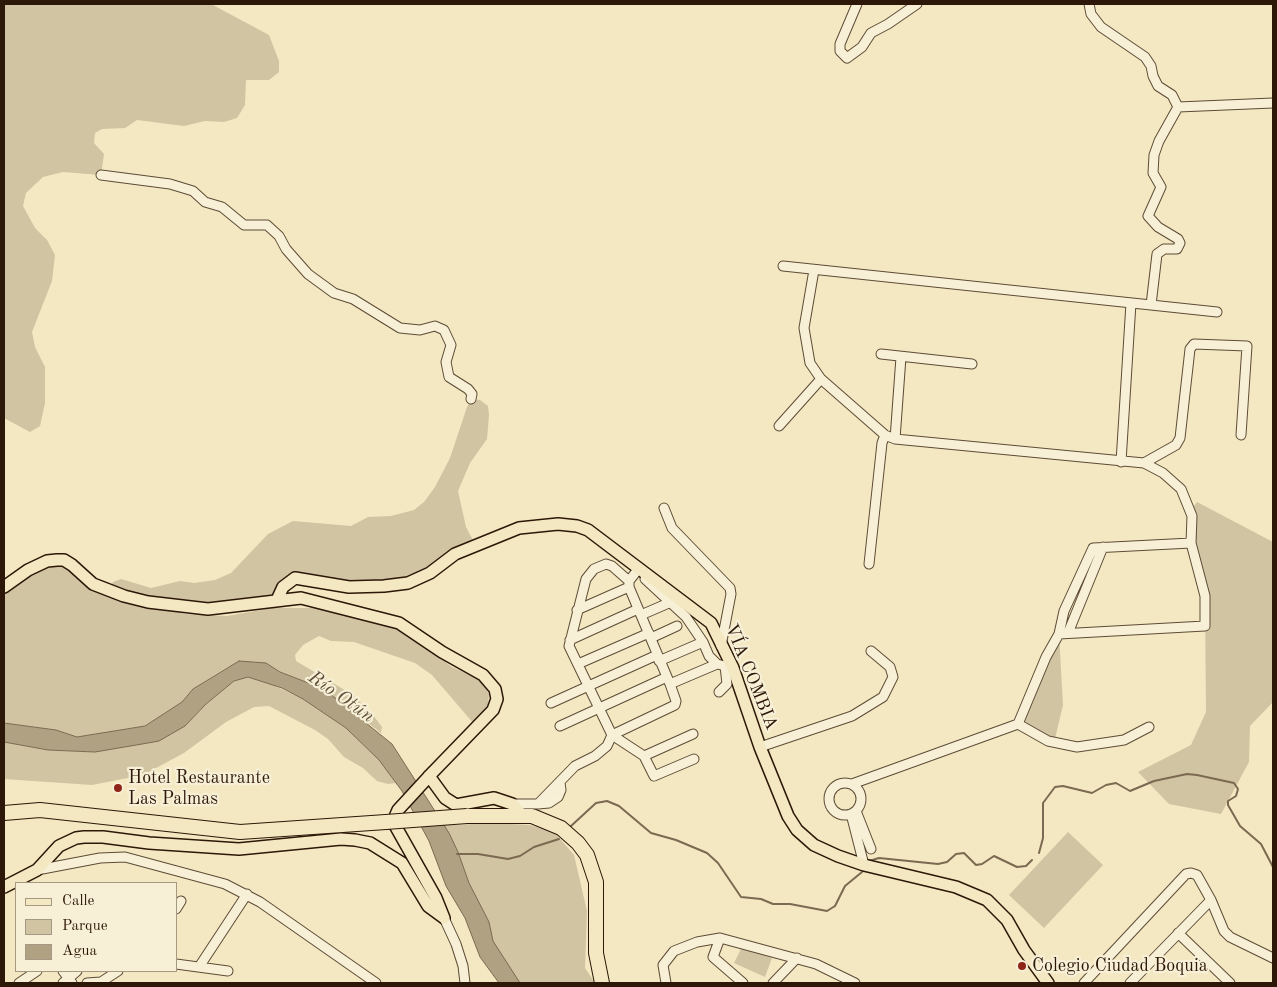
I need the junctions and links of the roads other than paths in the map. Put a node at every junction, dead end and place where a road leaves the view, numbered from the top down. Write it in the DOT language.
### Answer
graph roads {
  1 [pos="857,4"];
  2 [pos="917,4"];
  3 [pos="1089,4"];
  4 [pos="1273,103"];
  5 [pos="1178,107"];
  6 [pos="101,176"];
  7 [pos="783,266"];
  8 [pos="814,270"];
  9 [pos="1132,303"];
  10 [pos="1151,306"];
  11 [pos="1217,312"];
  12 [pos="881,354"];
  13 [pos="901,357"];
  14 [pos="972,364"];
  15 [pos="821,379"];
  16 [pos="471,399"];
  17 [pos="778,426"];
  18 [pos="885,435"];
  19 [pos="1241,435"];
  20 [pos="895,439"];
  21 [pos="1121,462"];
  22 [pos="1144,464"];
  23 [pos="664,508"];
  24 [pos="1191,543"];
  25 [pos="869,564"];
  26 [pos="635,568"];
  27 [pos="629,584"];
  28 [pos="4,587"];
  29 [pos="277,600"];
  30 [pos="671,602"];
  31 [pos="577,610"];
  32 [pos="639,612"];
  33 [pos="677,626"];
  34 [pos="1064,634"];
  35 [pos="650,635"];
  36 [pos="570,640"];
  37 [pos="703,642"];
  38 [pos="721,646"];
  39 [pos="871,651"];
  40 [pos="658,658"];
  41 [pos="578,664"];
  42 [pos="725,666"];
  43 [pos="668,680"];
  44 [pos="588,686"];
  45 [pos="719,692"];
  46 [pos="551,703"];
  47 [pos="599,708"];
  48 [pos="1018,724"];
  49 [pos="560,726"];
  50 [pos="1149,727"];
  51 [pos="693,734"];
  52 [pos="612,735"];
  53 [pos="760,747"];
  54 [pos="644,756"];
  55 [pos="694,759"];
  56 [pos="425,780"];
  57 [pos="852,784"];
  58 [pos="512,804"];
  59 [pos="4,813"];
  60 [pos="854,813"];
  61 [pos="523,816"];
  62 [pos="871,849"];
  63 [pos="864,865"];
  64 [pos="37,870"];
  65 [pos="4,886"];
  66 [pos="247,894"];
  67 [pos="1211,900"];
  68 [pos="444,918"];
  69 [pos="1178,933"];
  70 [pos="720,938"];
  71 [pos="797,958"];
  72 [pos="1273,958"];
  73 [pos="178,964"];
  74 [pos="199,967"];
  75 [pos="228,970"];
  76 [pos="36,972"];
  77 [pos="76,972"];
  78 [pos="116,972"];
  79 [pos="68,982"];
  80 [pos="19,983"];
  81 [pos="87,983"];
  82 [pos="376,983"];
  83 [pos="465,983"];
  84 [pos="602,983"];
  85 [pos="666,983"];
  86 [pos="743,983"];
  87 [pos="773,983"];
  88 [pos="855,983"];
  89 [pos="1048,983"];
  90 [pos="1084,983"];
  91 [pos="1130,983"];
  92 [pos="1230,983"];
  1 -- 2 [label="street"];
  3 -- 5 [label="street"];
  4 -- 5 [label="street"];
  5 -- 10 [label="street"];
  6 -- 16 [label="street"];
  7 -- 8 [label="street"];
  8 -- 9 [label="street"];
  8 -- 15 [label="street"];
  9 -- 10 [label="street"];
  9 -- 21 [label="street"];
  10 -- 11 [label="street"];
  12 -- 13 [label="street"];
  13 -- 14 [label="street"];
  13 -- 20 [label="street"];
  15 -- 17 [label="street"];
  15 -- 18 [label="street"];
  18 -- 20 [label="street"];
  18 -- 25 [label="street"];
  19 -- 22 [label="street"];
  20 -- 21 [label="street"];
  21 -- 22 [label="street"];
  22 -- 24 [label="street"];
  23 -- 38 [label="street"];
  24 -- 34 [label="street"];
  24 -- 34 [label="street"];
  26 -- 27 [label="street"];
  26 -- 29 [label="main road, VÍA COMBIA"];
  26 -- 30 [label="street"];
  26 -- 38 [label="main road, VÍA COMBIA"];
  27 -- 31 [label="street"];
  27 -- 31 [label="street"];
  27 -- 32 [label="street"];
  28 -- 29 [label="main road"];
  29 -- 56 [label="main road"];
  30 -- 32 [label="street"];
  30 -- 37 [label="street"];
  31 -- 36 [label="street"];
  32 -- 35 [label="street"];
  32 -- 36 [label="street"];
  33 -- 35 [label="street"];
  34 -- 48 [label="street"];
  35 -- 40 [label="street"];
  35 -- 41 [label="street"];
  36 -- 41 [label="street"];
  37 -- 40 [label="street"];
  37 -- 42 [label="street"];
  38 -- 42 [label="main road, VÍA COMBIA"];
  39 -- 53 [label="street"];
  40 -- 43 [label="street"];
  40 -- 44 [label="street"];
  41 -- 44 [label="street"];
  42 -- 43 [label="street"];
  42 -- 45 [label="street"];
  42 -- 53 [label="main road, VÍA COMBIA"];
  43 -- 47 [label="street"];
  43 -- 52 [label="street"];
  44 -- 46 [label="street"];
  44 -- 47 [label="street"];
  47 -- 49 [label="street"];
  47 -- 52 [label="street"];
  48 -- 50 [label="street"];
  48 -- 57 [label="street"];
  51 -- 54 [label="street"];
  52 -- 54 [label="street"];
  52 -- 58 [label="street"];
  53 -- 63 [label="main road, VÍA COMBIA"];
  54 -- 55 [label="street"];
  56 -- 58 [label="main road"];
  56 -- 68 [label="main road"];
  57 -- 60 [label="street"];
  57 -- 60 [label="street"];
  58 -- 61 [label="main road"];
  59 -- 61 [label="highway, bridge"];
  60 -- 62 [label="street"];
  60 -- 63 [label="street"];
  61 -- 84 [label="highway"];
  63 -- 89 [label="main road, VÍA COMBIA"];
  64 -- 65 [label="main road"];
  64 -- 66 [label="street"];
  64 -- 68 [label="main road"];
  66 -- 74 [label="street"];
  66 -- 82 [label="street"];
  67 -- 69 [label="street"];
  67 -- 72 [label="street"];
  67 -- 90 [label="street"];
  68 -- 83 [label="street"];
  69 -- 91 [label="street"];
  69 -- 92 [label="street"];
  70 -- 71 [label="street"];
  70 -- 85 [label="street"];
  70 -- 86 [label="street"];
  71 -- 87 [label="street"];
  71 -- 88 [label="street"];
  73 -- 74 [label="street"];
  74 -- 75 [label="street"];
  76 -- 80 [label="street"];
  77 -- 79 [label="street"];
  78 -- 81 [label="street"];
}
